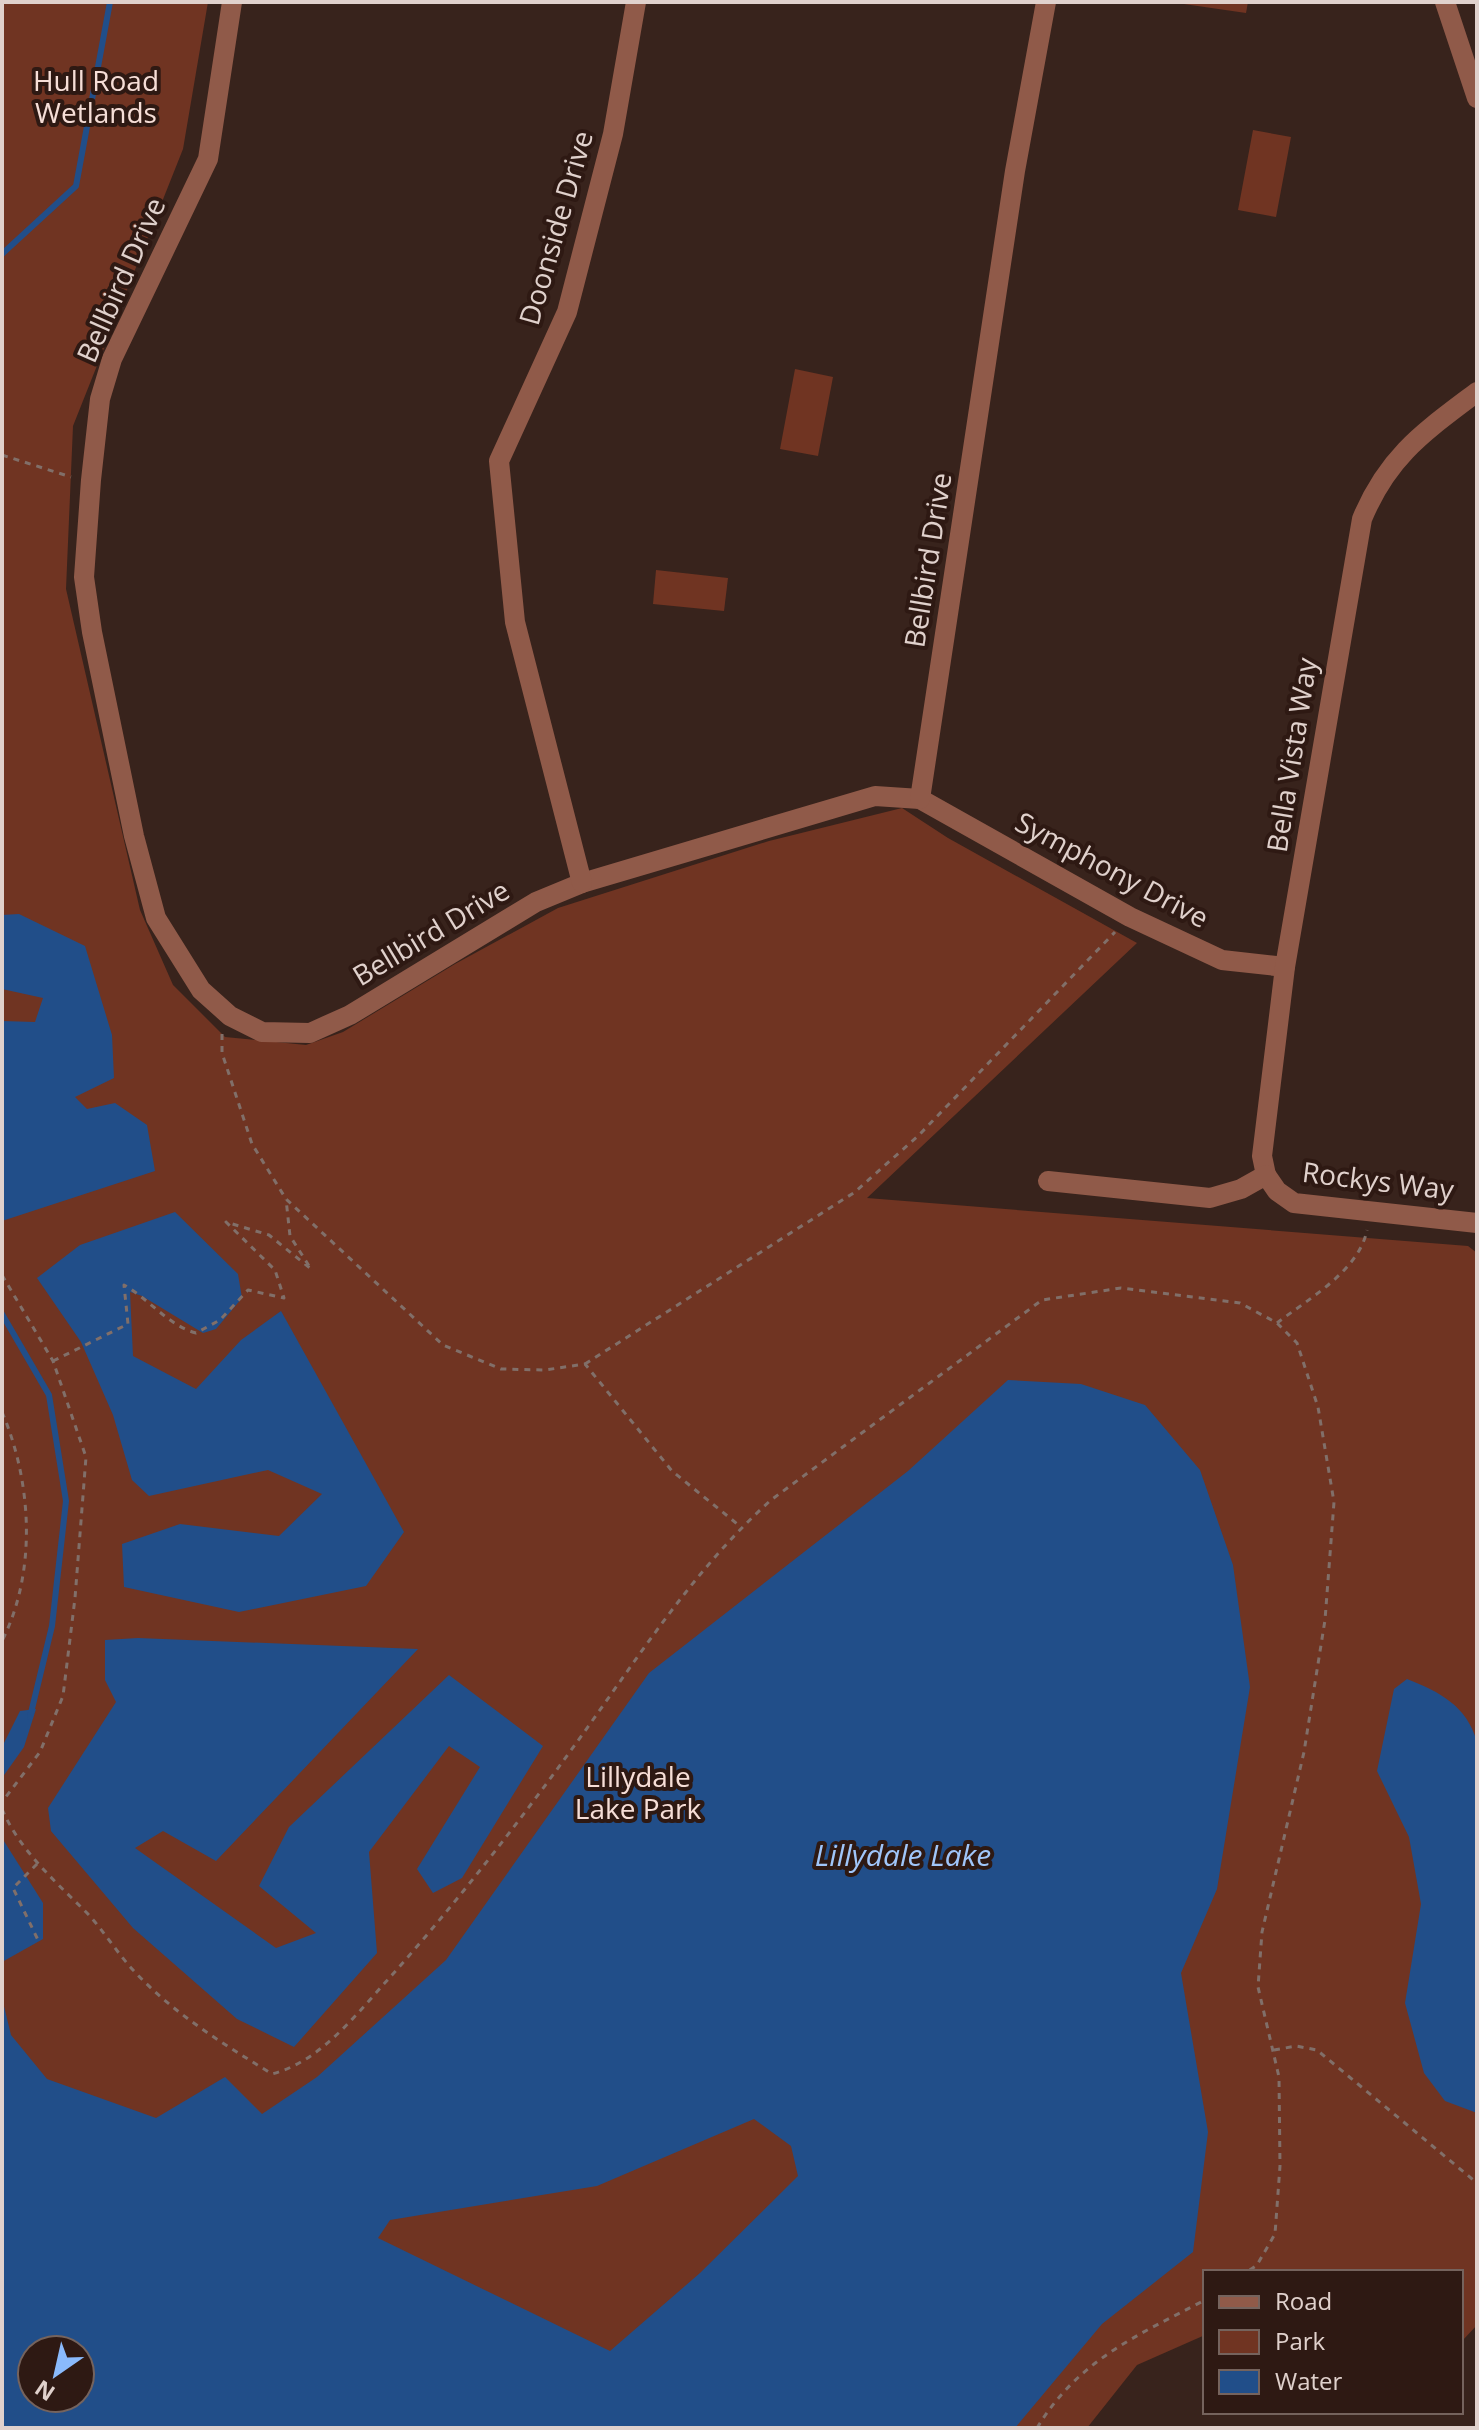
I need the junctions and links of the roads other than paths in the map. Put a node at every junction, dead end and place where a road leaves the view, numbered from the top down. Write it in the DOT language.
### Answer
graph roads {
  1 [pos="232,2"];
  2 [pos="636,2"];
  3 [pos="1046,2"];
  4 [pos="1445,2"];
  5 [pos="1477,98"];
  6 [pos="1477,392"];
  7 [pos="920,799"];
  8 [pos="582,883"];
  9 [pos="1285,967"];
  10 [pos="1266,1175"];
  11 [pos="1048,1181"];
  12 [pos="1477,1223"];
  1 -- 8 [label="street, Bellbird Drive"];
  2 -- 8 [label="street, Doonside Drive"];
  3 -- 7 [label="street, Bellbird Drive"];
  4 -- 5 [label="street"];
  6 -- 9 [label="street, Bella Vista Way"];
  7 -- 8 [label="street, Bellbird Drive"];
  7 -- 9 [label="street, Symphony Drive"];
  9 -- 10 [label="street, Bella Vista Way"];
  10 -- 11 [label="street, Rockys Way"];
  10 -- 12 [label="street, Rockys Way"];
}
